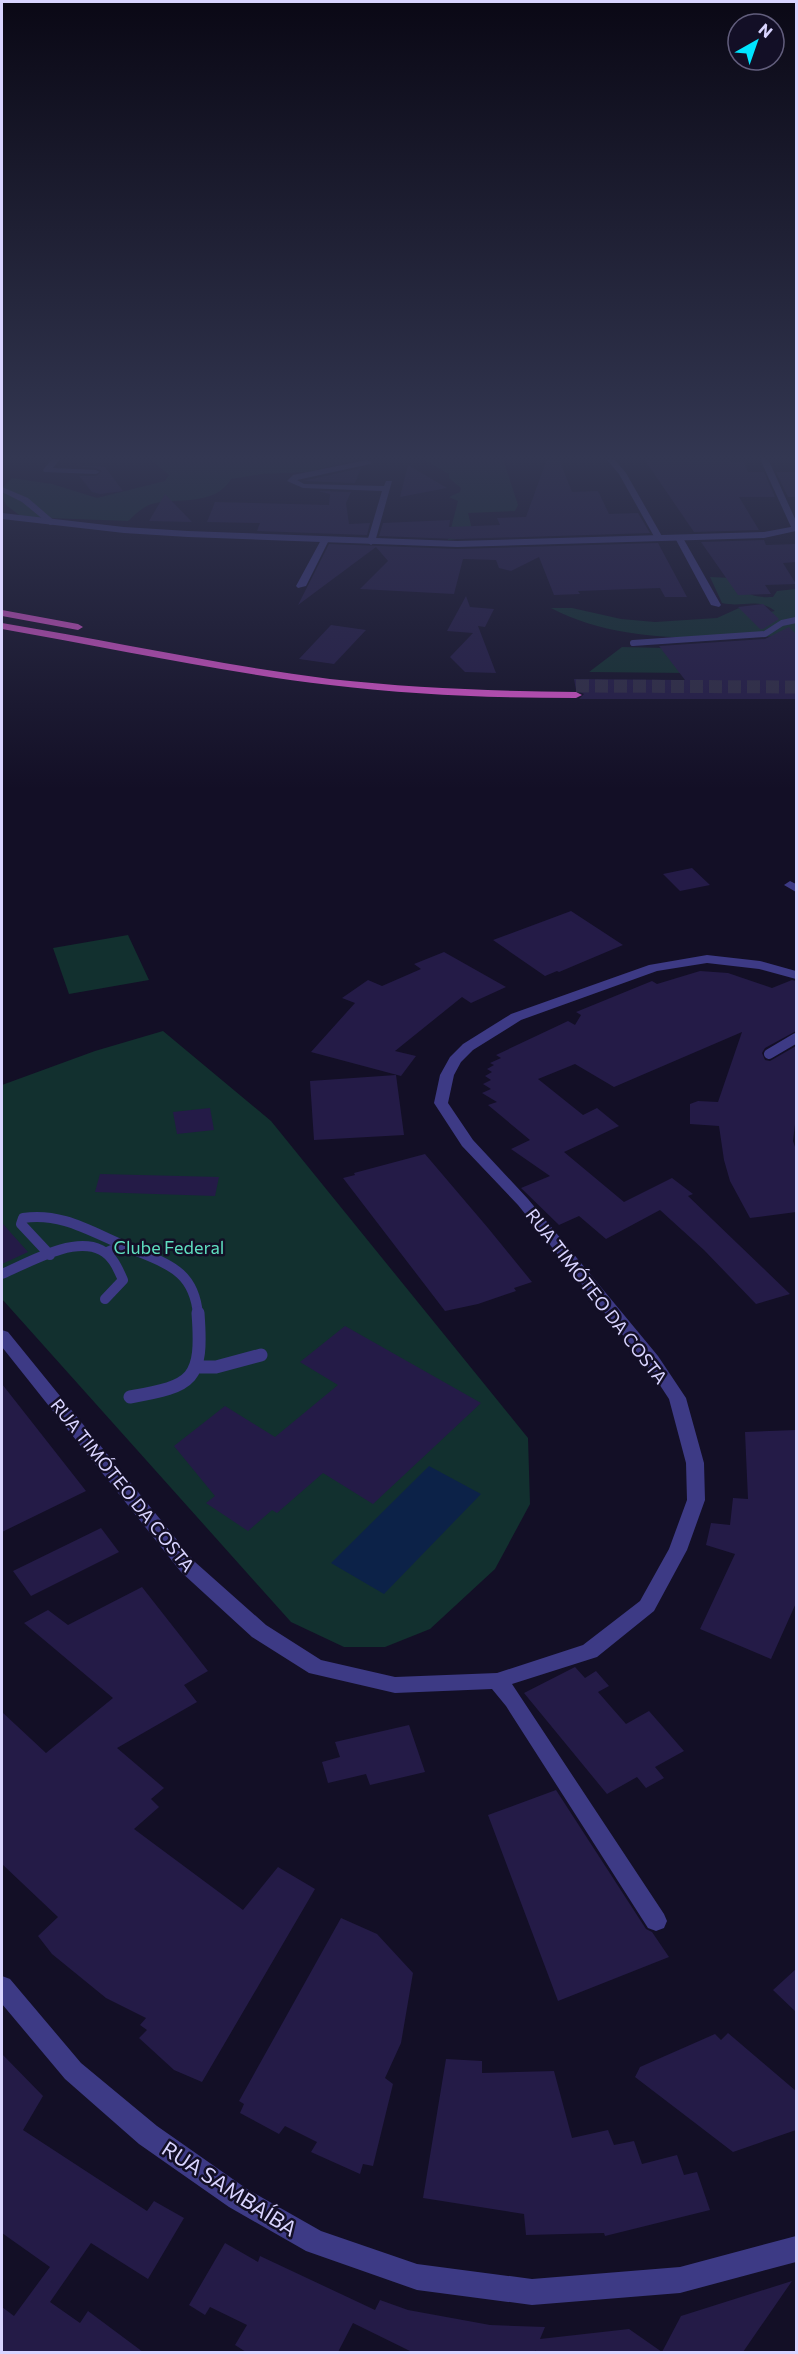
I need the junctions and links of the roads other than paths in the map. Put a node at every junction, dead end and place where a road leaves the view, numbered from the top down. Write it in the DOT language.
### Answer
graph roads {
  1 [pos="310,569"];
  2 [pos="696,569"];
  3 [pos="301,586"];
  4 [pos="716,605"];
  5 [pos="2,613"];
  6 [pos="796,621"];
  7 [pos="2,626"];
  8 [pos="633,644"];
  9 [pos="796,975"];
  10 [pos="796,1038"];
  11 [pos="769,1054"];
  12 [pos="123,1245"];
  13 [pos="107,1252"];
  14 [pos="50,1255"];
  15 [pos="2,1274"];
  16 [pos="105,1299"];
  17 [pos="2,1336"];
  18 [pos="261,1354"];
  19 [pos="197,1367"];
  20 [pos="130,1397"];
  21 [pos="497,1681"];
  22 [pos="656,1921"];
  23 [pos="2,1987"];
  24 [pos="796,2249"];
  1 -- 3 [label="street"];
  2 -- 4 [label="street"];
  5 -- 7 [label="highway"];
  6 -- 8 [label="lane"];
  9 -- 21 [label="street, RUA TIMÓTEO DA COSTA"];
  10 -- 11 [label="lane"];
  12 -- 13 [label="lane"];
  12 -- 14 [label="lane"];
  12 -- 19 [label="lane"];
  13 -- 14 [label="lane"];
  13 -- 16 [label="lane"];
  14 -- 15 [label="lane"];
  17 -- 21 [label="street, RUA TIMÓTEO DA COSTA"];
  18 -- 19 [label="lane"];
  19 -- 20 [label="lane"];
  21 -- 22 [label="street"];
  23 -- 24 [label="street, RUA SAMBAÍBA"];
}
